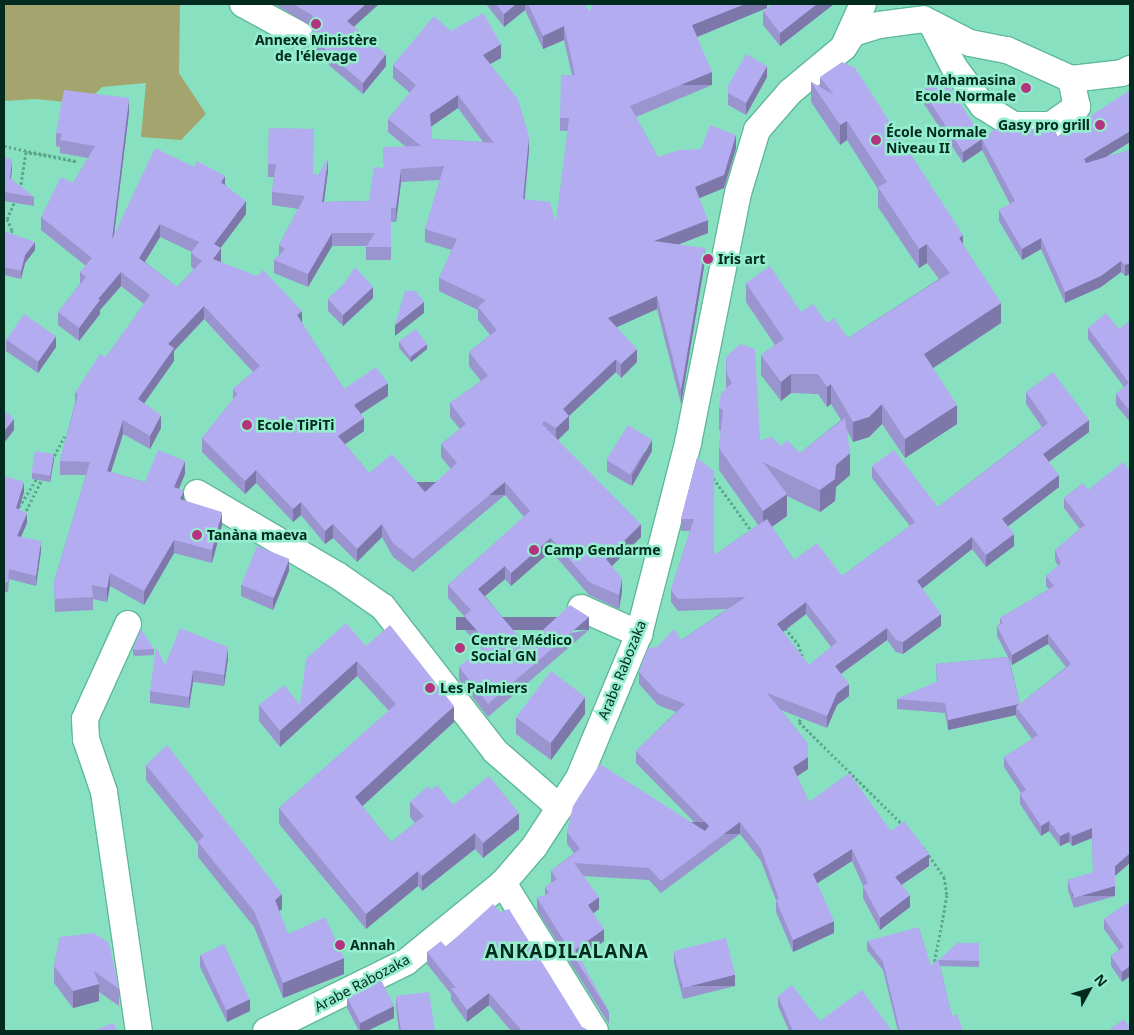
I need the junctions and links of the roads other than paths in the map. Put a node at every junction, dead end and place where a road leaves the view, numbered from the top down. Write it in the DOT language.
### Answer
graph roads {
  1 [pos="243,4"];
  2 [pos="863,4"];
  3 [pos="927,16"];
  4 [pos="300,34"];
  5 [pos="844,47"];
  6 [pos="1130,69"];
  7 [pos="1071,79"];
  8 [pos="197,493"];
  9 [pos="581,608"];
  10 [pos="128,624"];
  11 [pos="639,634"];
  12 [pos="560,808"];
  13 [pos="503,883"];
  14 [pos="139,1031"];
  15 [pos="266,1031"];
  16 [pos="595,1031"];
  1 -- 4 [label="street"];
  2 -- 5 [label="street"];
  3 -- 5 [label="street, Arabe Rabozaka"];
  3 -- 7 [label="street"];
  3 -- 7 [label="street"];
  5 -- 11 [label="street, Arabe Rabozaka"];
  6 -- 7 [label="street"];
  8 -- 12 [label="street"];
  9 -- 11 [label="street"];
  10 -- 14 [label="street"];
  11 -- 12 [label="street, Arabe Rabozaka"];
  12 -- 13 [label="street, Arabe Rabozaka"];
  13 -- 15 [label="street, Arabe Rabozaka"];
  13 -- 16 [label="street"];
}
